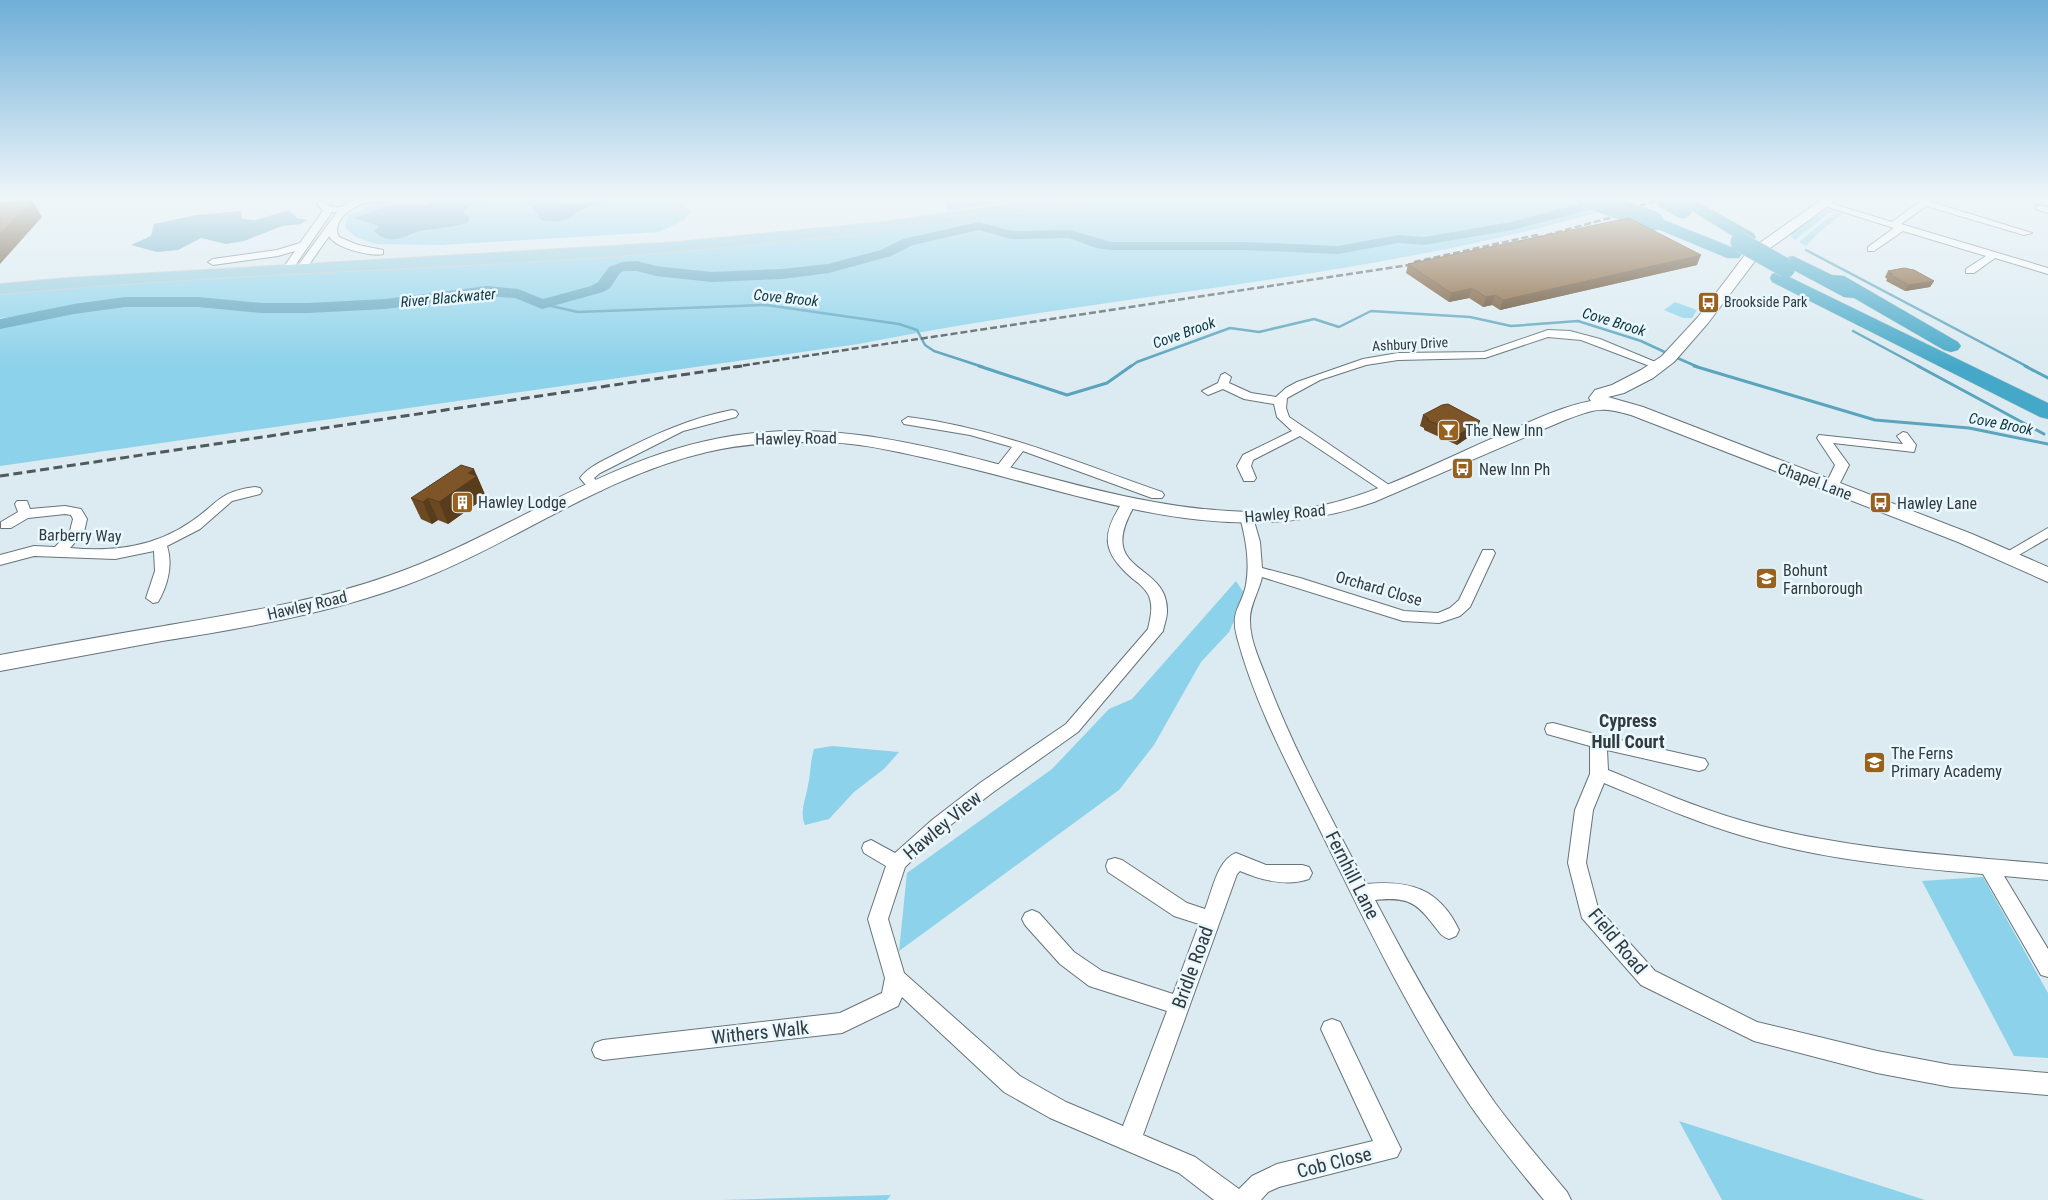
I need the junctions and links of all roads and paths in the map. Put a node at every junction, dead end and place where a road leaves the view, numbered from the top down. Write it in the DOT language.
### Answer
graph roads {
  1 [pos="305,254"];
  2 [pos="307,254"];
  3 [pos="358,254"];
  4 [pos="558,254"];
  5 [pos="1753,254"];
  6 [pos="1766,254"];
  7 [pos="1766,254"];
  8 [pos="1993,254"];
  9 [pos="302,259"];
  10 [pos="1789,266"];
  11 [pos="2048,271"];
  12 [pos="1970,272"];
  13 [pos="0,282"];
  14 [pos="0,288"];
  15 [pos="1668,358"];
  16 [pos="1208,391"];
  17 [pos="2048,397"];
  18 [pos="1607,399"];
  19 [pos="1280,401"];
  20 [pos="2048,412"];
  21 [pos="732,414"];
  22 [pos="908,421"];
  23 [pos="1299,432"];
  24 [pos="1903,436"];
  25 [pos="1020,446"];
  26 [pos="1001,470"];
  27 [pos="1249,478"];
  28 [pos="596,488"];
  29 [pos="1831,488"];
  30 [pos="1387,490"];
  31 [pos="255,491"];
  32 [pos="1156,495"];
  33 [pos="1129,503"];
  34 [pos="1247,517"];
  35 [pos="6,525"];
  36 [pos="2048,532"];
  37 [pos="159,544"];
  38 [pos="61,549"];
  39 [pos="1488,553"];
  40 [pos="2007,556"];
  41 [pos="0,560"];
  42 [pos="1256,571"];
  43 [pos="2048,575"];
  44 [pos="153,598"];
  45 [pos="0,663"];
  46 [pos="1553,729"];
  47 [pos="1598,742"];
  48 [pos="1699,764"];
  49 [pos="1598,774"];
  50 [pos="872,848"];
  51 [pos="897,863"];
  52 [pos="1115,866"];
  53 [pos="1988,866"];
  54 [pos="2048,872"];
  55 [pos="1302,873"];
  56 [pos="1360,893"];
  57 [pos="1032,919"];
  58 [pos="1210,919"];
  59 [pos="1449,930"];
  60 [pos="2048,968"];
  61 [pos="895,978"];
  62 [pos="1178,1006"];
  63 [pos="1332,1029"];
  64 [pos="603,1050"];
  65 [pos="2048,1084"];
  66 [pos="1130,1139"];
  67 [pos="1234,1200"];
  68 [pos="1245,1200"];
  69 [pos="1559,1200"];
  1 -- 9 [label="street"];
  2 -- 9 [label="street"];
  3 -- 9 [label="main road"];
  4 -- 9 [label="main road"];
  5 -- 15 [label="main road"];
  6 -- 10 [label="highway"];
  7 -- 10 [label="highway"];
  8 -- 11 [label="street"];
  8 -- 12 [label="street"];
  9 -- 13 [label="main road"];
  9 -- 14 [label="main road"];
  10 -- 17 [label="highway"];
  10 -- 20 [label="highway"];
  15 -- 18 [label="main road"];
  15 -- 19 [label="street, Ashbury Drive"];
  16 -- 19 [label="street"];
  18 -- 29 [label="main road, Chapel Lane"];
  18 -- 30 [label="main road, Hawley Road"];
  19 -- 23 [label="street"];
  21 -- 28 [label="street"];
  22 -- 25 [label="street"];
  23 -- 27 [label="street"];
  23 -- 30 [label="street"];
  24 -- 29 [label="street"];
  25 -- 26 [label="street"];
  25 -- 32 [label="street"];
  26 -- 28 [label="main road, Hawley Road"];
  26 -- 33 [label="main road, Hawley Road"];
  28 -- 45 [label="main road, Hawley Road"];
  29 -- 40 [label="main road, Chapel Lane"];
  30 -- 34 [label="main road, Hawley Road"];
  31 -- 37 [label="street, Barberry Way"];
  33 -- 34 [label="main road, Hawley Road"];
  33 -- 51 [label="street, Hawley View"];
  34 -- 42 [label="street, Fernhill Lane"];
  35 -- 38 [label="street"];
  36 -- 40 [label="street"];
  37 -- 38 [label="street, Barberry Way"];
  37 -- 44 [label="street"];
  38 -- 41 [label="street, Barberry Way"];
  39 -- 42 [label="street, Orchard Close"];
  40 -- 43 [label="main road, Chapel Lane"];
  42 -- 56 [label="street, Fernhill Lane"];
  46 -- 47 [label="street"];
  47 -- 48 [label="street"];
  47 -- 49 [label="street"];
  49 -- 53 [label="street"];
  49 -- 65 [label="street, Field Road"];
  50 -- 51 [label="street"];
  51 -- 61 [label="street, Hawley View"];
  52 -- 58 [label="street"];
  53 -- 54 [label="street"];
  53 -- 60 [label="street"];
  55 -- 58 [label="street, Bridle Road"];
  56 -- 59 [label="street"];
  56 -- 69 [label="street, Fernhill Lane"];
  57 -- 62 [label="street"];
  58 -- 62 [label="street, Bridle Road"];
  61 -- 64 [label="street, Withers Walk"];
  61 -- 66 [label="street"];
  62 -- 66 [label="street, Bridle Road"];
  63 -- 68 [label="street, Cob Close"];
  66 -- 67 [label="street"];
}
